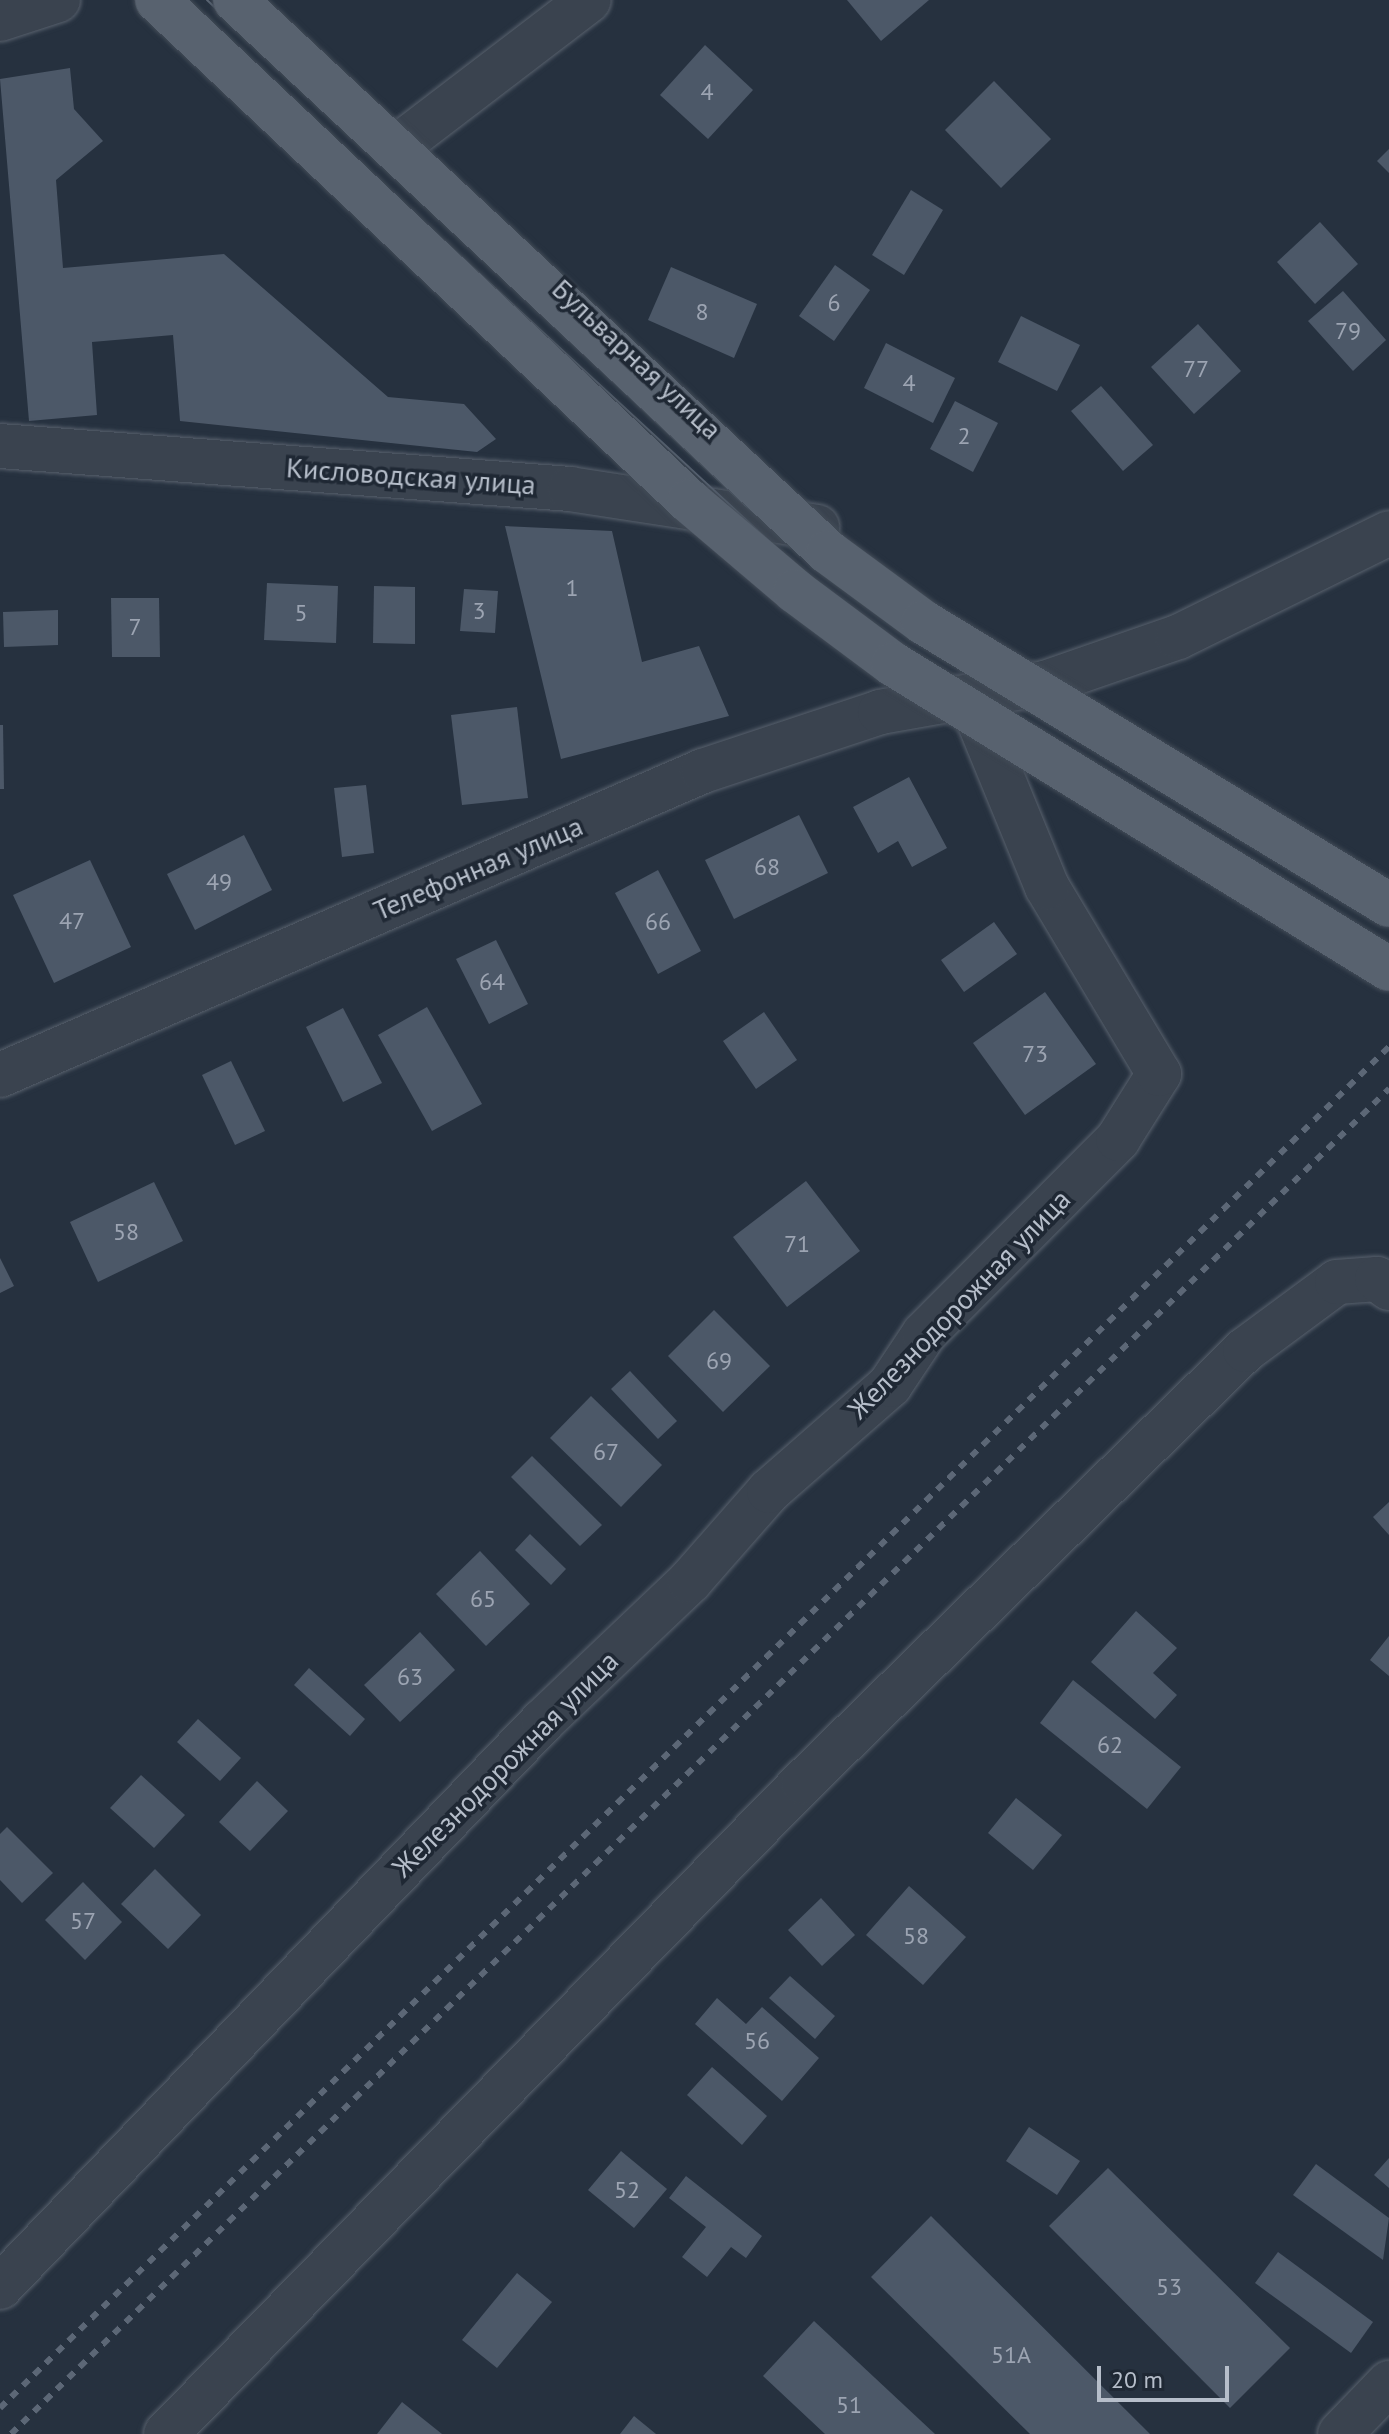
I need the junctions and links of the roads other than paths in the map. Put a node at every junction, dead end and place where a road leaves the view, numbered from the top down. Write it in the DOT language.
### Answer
graph roads {
  1 [pos="58,0"];
  2 [pos="157,0"];
  3 [pos="235,0"];
  4 [pos="257,0"];
  5 [pos="589,0"];
  6 [pos="0,19"];
  7 [pos="402,143"];
  8 [pos="0,446"];
  9 [pos="820,527"];
  10 [pos="1389,533"];
  11 [pos="1045,683"];
  12 [pos="969,697"];
  13 [pos="1389,905"];
  14 [pos="1389,969"];
  15 [pos="0,1075"];
  16 [pos="1383,1284"];
  17 [pos="0,2287"];
  18 [pos="1389,2383"];
  19 [pos="166,2434"];
  20 [pos="1340,2434"];
  1 -- 6 [label="street"];
  2 -- 14 [label="main road, bridge"];
  3 -- 13 [label="main road, bridge"];
  4 -- 7 [label="street, Бульварная улица"];
  5 -- 7 [label="street"];
  7 -- 9 [label="street, Бульварная улица"];
  8 -- 9 [label="street, Кисловодская улица"];
  9 -- 11 [label="street, Бульварная улица"];
  10 -- 11 [label="street"];
  11 -- 12 [label="street"];
  12 -- 15 [label="street, Телефонная улица"];
  12 -- 17 [label="street, Железнодорожная улица"];
  16 -- 19 [label="street"];
  18 -- 20 [label="street"];
}
